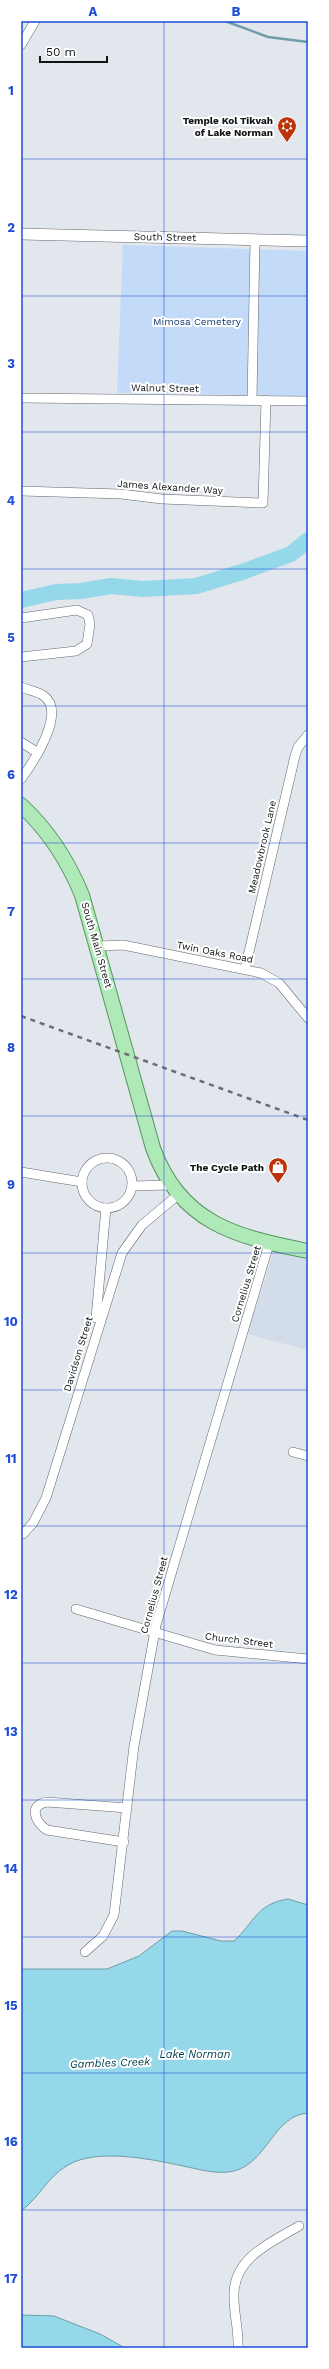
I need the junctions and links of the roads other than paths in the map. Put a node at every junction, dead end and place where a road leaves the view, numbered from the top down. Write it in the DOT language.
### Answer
graph roads {
  1 [pos="35,21"];
  2 [pos="21,45"];
  3 [pos="21,234"];
  4 [pos="255,240"];
  5 [pos="308,241"];
  6 [pos="21,398"];
  7 [pos="252,400"];
  8 [pos="266,400"];
  9 [pos="308,401"];
  10 [pos="21,491"];
  11 [pos="21,618"];
  12 [pos="21,657"];
  13 [pos="21,687"];
  14 [pos="308,734"];
  15 [pos="21,742"];
  16 [pos="38,753"];
  17 [pos="21,779"];
  18 [pos="21,805"];
  19 [pos="98,946"];
  20 [pos="245,969"];
  21 [pos="308,1018"];
  22 [pos="21,1172"];
  23 [pos="82,1182"];
  24 [pos="132,1186"];
  25 [pos="174,1190"];
  26 [pos="106,1208"];
  27 [pos="270,1244"];
  28 [pos="308,1251"];
  29 [pos="95,1338"];
  30 [pos="293,1452"];
  31 [pos="308,1456"];
  32 [pos="23,1534"];
  33 [pos="76,1609"];
  34 [pos="155,1633"];
  35 [pos="308,1659"];
  36 [pos="127,1808"];
  37 [pos="124,1842"];
  38 [pos="85,1952"];
  39 [pos="299,2226"];
  40 [pos="238,2348"];
  1 -- 2 [label="street"];
  3 -- 4 [label="street, South Street"];
  4 -- 5 [label="street, South Street"];
  4 -- 7 [label="street"];
  6 -- 7 [label="street, Walnut Street"];
  7 -- 8 [label="street, Walnut Street"];
  8 -- 9 [label="street, Walnut Street"];
  8 -- 10 [label="street, James Alexander Way"];
  11 -- 12 [label="street"];
  13 -- 16 [label="street"];
  14 -- 20 [label="street, Meadowbrook Lane"];
  15 -- 16 [label="street"];
  16 -- 17 [label="street"];
  18 -- 19 [label="main road, South Main Street"];
  19 -- 20 [label="street, Twin Oaks Road"];
  19 -- 25 [label="main road, South Main Street"];
  20 -- 21 [label="street, Twin Oaks Road"];
  22 -- 23 [label="street"];
  23 -- 24 [label="street"];
  23 -- 26 [label="street"];
  24 -- 25 [label="street"];
  24 -- 26 [label="street"];
  25 -- 27 [label="main road, South Main Street"];
  25 -- 29 [label="street, Davidson Street"];
  26 -- 29 [label="street"];
  27 -- 28 [label="main road, South Main Street"];
  27 -- 34 [label="street, Cornelius Street"];
  29 -- 32 [label="street, Davidson Street"];
  30 -- 31 [label="street"];
  33 -- 34 [label="street, Church Street"];
  34 -- 35 [label="street, Church Street"];
  34 -- 36 [label="street, Cornelius Street"];
  36 -- 37 [label="street, Cornelius Street"];
  36 -- 37 [label="street"];
  37 -- 38 [label="street, Cornelius Street"];
  39 -- 40 [label="street"];
}
